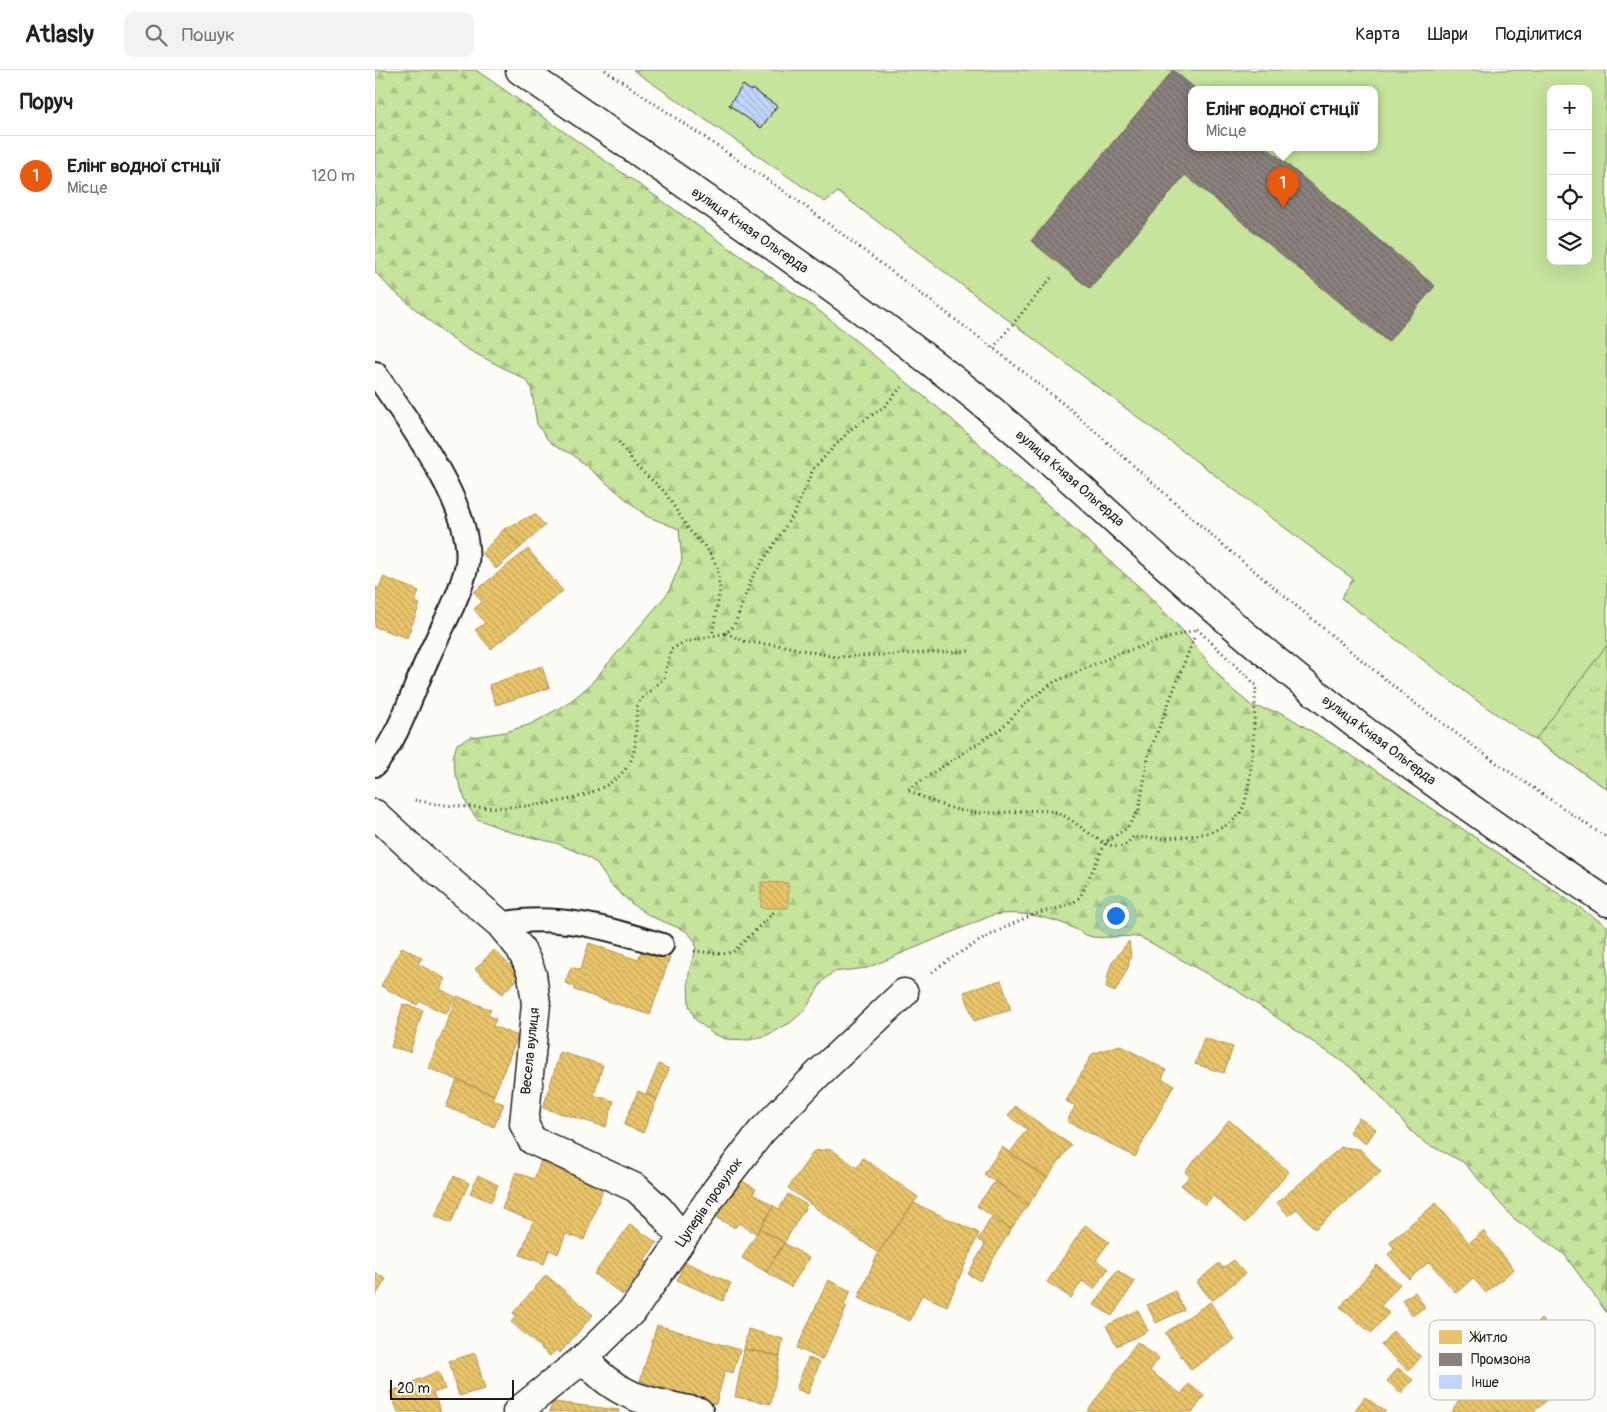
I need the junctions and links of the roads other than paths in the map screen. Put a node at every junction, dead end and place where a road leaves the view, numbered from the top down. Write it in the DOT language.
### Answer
graph roads {
  1 [pos="520,70"];
  2 [pos="375,373"];
  3 [pos="375,765"];
  4 [pos="375,814"];
  5 [pos="1607,902"];
  6 [pos="500,924"];
  7 [pos="662,945"];
  8 [pos="904,993"];
  9 [pos="682,1238"];
  10 [pos="585,1358"];
  11 [pos="517,1412"];
  12 [pos="699,1412"];
  1 -- 5 [label="street, вулиця Князя Ольгерда"];
  2 -- 3 [label="lane"];
  4 -- 6 [label="street, Весела вулиця"];
  6 -- 7 [label="lane"];
  6 -- 9 [label="street, Весела вулиця"];
  8 -- 9 [label="street, Цуперів провулок"];
  9 -- 10 [label="street, Цуперів провулок"];
  10 -- 11 [label="street, Цуперів провулок"];
  10 -- 12 [label="street"];
}
